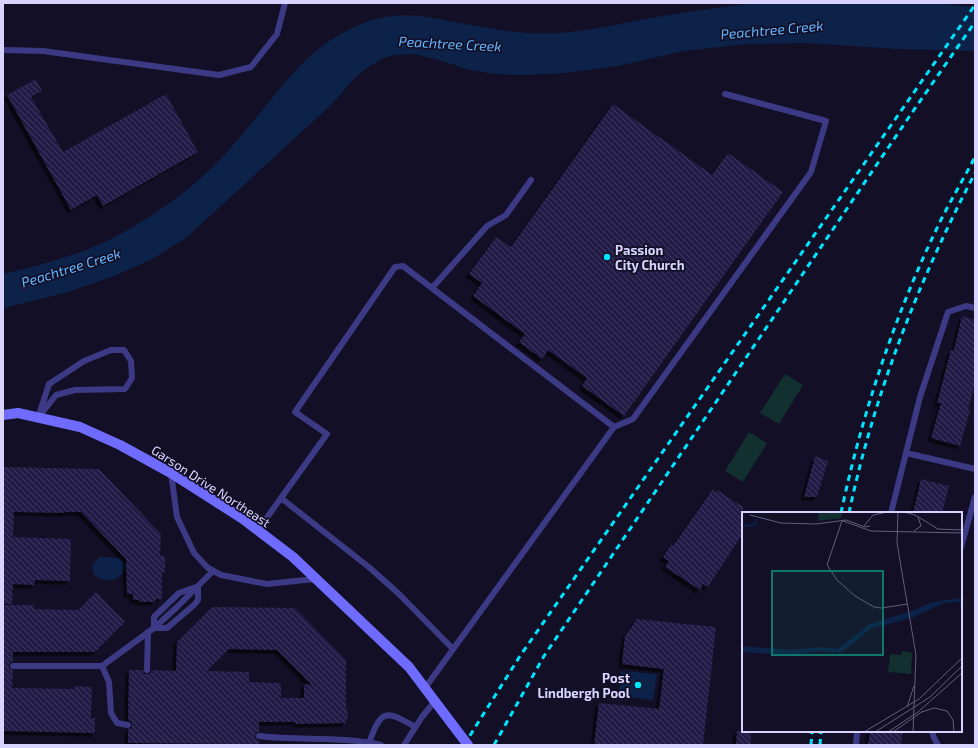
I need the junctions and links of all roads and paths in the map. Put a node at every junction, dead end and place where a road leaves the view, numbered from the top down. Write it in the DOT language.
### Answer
graph roads {
  1 [pos="285,3"];
  2 [pos="3,50"];
  3 [pos="725,94"];
  4 [pos="531,180"];
  5 [pos="432,288"];
  6 [pos="975,308"];
  7 [pos="3,415"];
  8 [pos="38,418"];
  9 [pos="614,427"];
  10 [pos="906,453"];
  11 [pos="975,469"];
  12 [pos="171,473"];
  13 [pos="975,497"];
  14 [pos="281,498"];
  15 [pos="891,512"];
  16 [pos="258,530"];
  17 [pos="962,543"];
  18 [pos="213,571"];
  19 [pos="315,579"];
  20 [pos="198,586"];
  21 [pos="151,630"];
  22 [pos="453,648"];
  23 [pos="13,666"];
  24 [pos="102,666"];
  25 [pos="146,670"];
  26 [pos="425,688"];
  27 [pos="435,701"];
  28 [pos="128,725"];
  29 [pos="415,728"];
  30 [pos="857,732"];
  31 [pos="932,732"];
  32 [pos="259,736"];
  33 [pos="934,738"];
  34 [pos="369,743"];
  35 [pos="381,745"];
  36 [pos="404,745"];
  37 [pos="468,745"];
  38 [pos="856,745"];
  39 [pos="930,745"];
  40 [pos="938,745"];
  1 -- 2 [label="lane"];
  3 -- 9 [label="lane"];
  4 -- 5 [label="lane"];
  5 -- 9 [label="lane"];
  5 -- 14 [label="lane"];
  6 -- 10 [label="lane"];
  7 -- 8 [label="main road, Garson Drive Northeast"];
  8 -- 8 [label="lane"];
  8 -- 12 [label="main road, Garson Drive Northeast"];
  9 -- 22 [label="lane"];
  10 -- 11 [label="lane"];
  10 -- 15 [label="lane"];
  12 -- 16 [label="main road, Garson Drive Northeast"];
  12 -- 18 [label="lane"];
  13 -- 17 [label="lane"];
  14 -- 16 [label="lane"];
  14 -- 22 [label="lane"];
  16 -- 19 [label="main road, Garson Drive Northeast"];
  18 -- 19 [label="lane"];
  18 -- 20 [label="lane"];
  19 -- 26 [label="main road, Garson Drive Northeast"];
  20 -- 21 [label="lane"];
  20 -- 21 [label="lane"];
  20 -- 21 [label="lane"];
  21 -- 24 [label="lane"];
  21 -- 25 [label="lane"];
  22 -- 26 [label="lane"];
  23 -- 24 [label="lane"];
  24 -- 28 [label="lane"];
  26 -- 27 [label="main road, Garson Drive Northeast"];
  27 -- 29 [label="lane"];
  27 -- 37 [label="main road, Garson Drive Northeast, bridge"];
  29 -- 34 [label="lane"];
  29 -- 36 [label="lane"];
  30 -- 38 [label="lane"];
  31 -- 33 [label="lane"];
  32 -- 34 [label="lane"];
  33 -- 39 [label="lane"];
  33 -- 40 [label="lane"];
  34 -- 35 [label="lane"];
}
